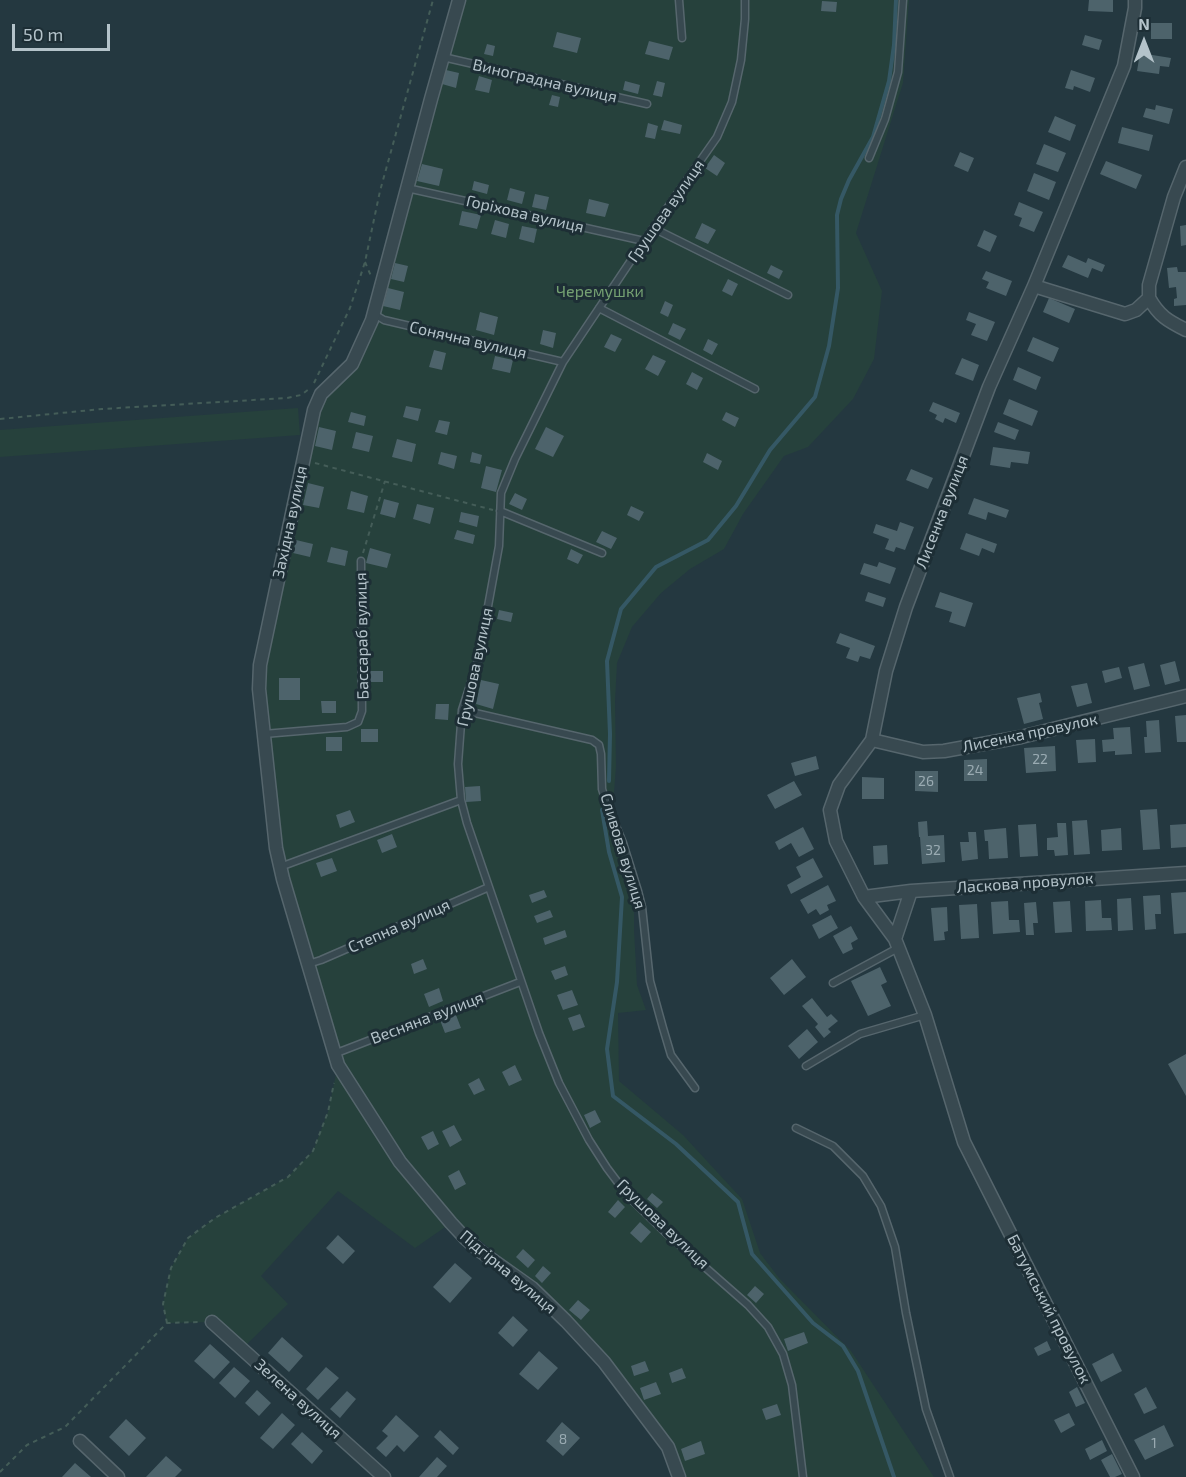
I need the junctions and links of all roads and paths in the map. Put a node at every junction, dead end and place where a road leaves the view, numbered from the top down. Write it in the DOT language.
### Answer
graph roads {
  1 [pos="433,0"];
  2 [pos="459,0"];
  3 [pos="679,0"];
  4 [pos="745,0"];
  5 [pos="903,0"];
  6 [pos="1135,0"];
  7 [pos="682,38"];
  8 [pos="443,57"];
  9 [pos="647,104"];
  10 [pos="869,158"];
  11 [pos="1186,167"];
  12 [pos="407,188"];
  13 [pos="653,228"];
  14 [pos="644,242"];
  15 [pos="1034,286"];
  16 [pos="788,295"];
  17 [pos="1149,298"];
  18 [pos="599,308"];
  19 [pos="374,314"];
  20 [pos="1186,330"];
  21 [pos="563,362"];
  22 [pos="312,386"];
  23 [pos="754,389"];
  24 [pos="314,410"];
  25 [pos="0,419"];
  26 [pos="304,460"];
  27 [pos="385,481"];
  28 [pos="500,512"];
  29 [pos="602,553"];
  30 [pos="361,561"];
  31 [pos="1186,696"];
  32 [pos="462,710"];
  33 [pos="264,734"];
  34 [pos="872,740"];
  35 [pos="461,800"];
  36 [pos="280,867"];
  37 [pos="1186,873"];
  38 [pos="489,887"];
  39 [pos="911,891"];
  40 [pos="864,897"];
  41 [pos="897,944"];
  42 [pos="308,964"];
  43 [pos="520,982"];
  44 [pos="833,983"];
  45 [pos="925,1015"];
  46 [pos="336,1059"];
  47 [pos="806,1066"];
  48 [pos="695,1088"];
  49 [pos="796,1128"];
  50 [pos="212,1322"];
  51 [pos="167,1323"];
  52 [pos="80,1441"];
  53 [pos="0,1472"];
  54 [pos="118,1477"];
  55 [pos="384,1477"];
  56 [pos="679,1477"];
  57 [pos="803,1477"];
  58 [pos="950,1477"];
  59 [pos="1133,1477"];
  1 -- 22 [label="path"];
  2 -- 8 [label="street, Західна вулиця"];
  3 -- 7 [label="lane"];
  4 -- 13 [label="lane, Грушова вулиця"];
  5 -- 10 [label="lane"];
  6 -- 15 [label="street, Лисенка вулиця"];
  8 -- 9 [label="lane, Виноградна вулиця"];
  8 -- 12 [label="street, Західна вулиця"];
  11 -- 17 [label="street"];
  12 -- 14 [label="lane, Горіхова вулиця"];
  12 -- 19 [label="street, Західна вулиця"];
  13 -- 14 [label="lane, Грушова вулиця"];
  13 -- 16 [label="lane"];
  14 -- 18 [label="lane, Грушова вулиця"];
  15 -- 17 [label="street"];
  15 -- 34 [label="street, Лисенка вулиця"];
  17 -- 20 [label="street"];
  18 -- 21 [label="lane, Грушова вулиця"];
  18 -- 23 [label="lane"];
  19 -- 21 [label="lane, Сонячна вулиця"];
  19 -- 24 [label="street, Західна вулиця"];
  21 -- 28 [label="lane, Грушова вулиця"];
  22 -- 24 [label="path"];
  22 -- 25 [label="path"];
  24 -- 26 [label="street, Західна вулиця"];
  26 -- 27 [label="path"];
  26 -- 33 [label="street, Західна вулиця"];
  27 -- 28 [label="path"];
  27 -- 30 [label="path"];
  28 -- 29 [label="lane"];
  28 -- 32 [label="lane, Грушова вулиця"];
  30 -- 33 [label="lane, Бассараб вулиця"];
  31 -- 34 [label="street, Лисенка провулок"];
  32 -- 35 [label="lane, Грушова вулиця"];
  32 -- 48 [label="lane, Сливова вулиця"];
  33 -- 36 [label="street, Західна вулиця"];
  34 -- 40 [label="street, Лисенка вулиця"];
  35 -- 36 [label="lane"];
  35 -- 38 [label="lane, Грушова вулиця"];
  36 -- 42 [label="street, Західна вулиця"];
  37 -- 39 [label="street, Ласкова провулок"];
  38 -- 42 [label="lane, Степна вулиця"];
  38 -- 43 [label="lane, Грушова вулиця"];
  39 -- 40 [label="street, Ласкова провулок"];
  39 -- 41 [label="street"];
  40 -- 41 [label="street, Лисенка вулиця"];
  41 -- 44 [label="lane"];
  41 -- 45 [label="street, Лисенка вулиця"];
  42 -- 46 [label="street, Західна вулиця"];
  43 -- 46 [label="lane, Весняна вулиця"];
  43 -- 57 [label="lane, Грушова вулиця"];
  45 -- 47 [label="lane"];
  45 -- 59 [label="street, Батумський провулок"];
  46 -- 51 [label="path"];
  46 -- 56 [label="street, Підгірна вулиця"];
  49 -- 58 [label="lane"];
  50 -- 51 [label="path"];
  50 -- 55 [label="street, Зелена вулиця"];
  51 -- 53 [label="path"];
  52 -- 54 [label="street"];
}
